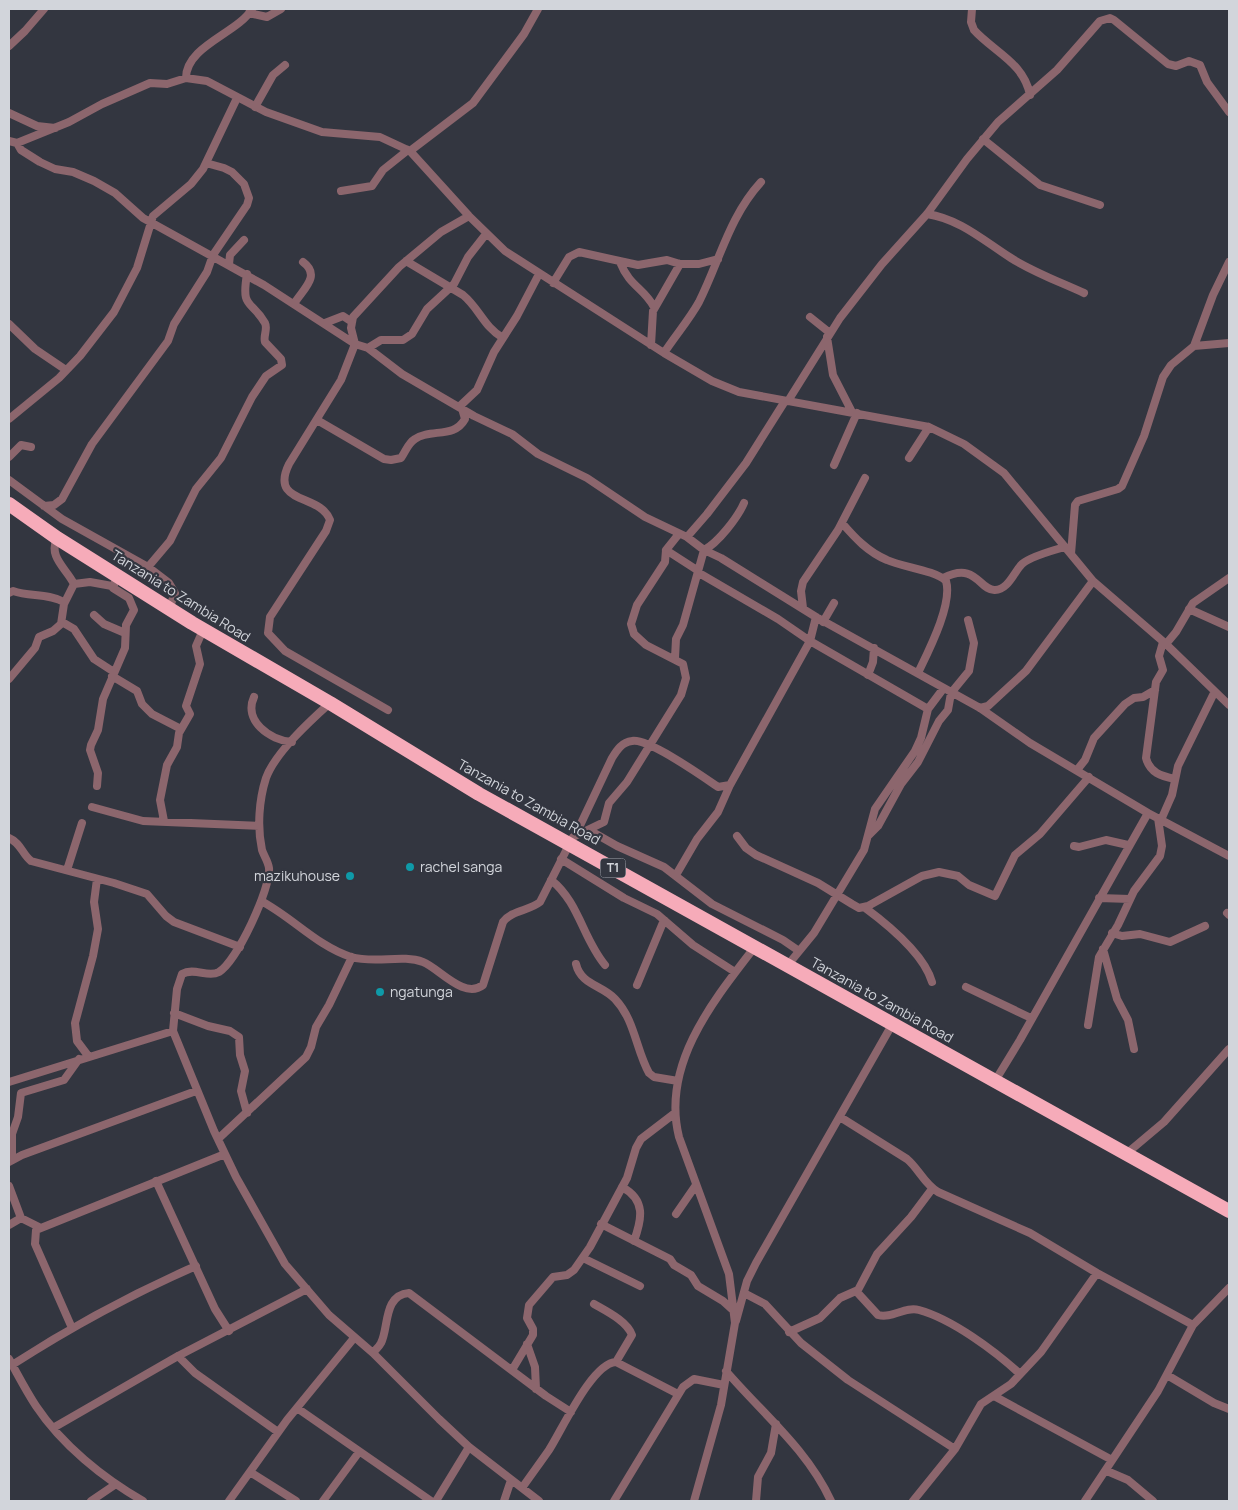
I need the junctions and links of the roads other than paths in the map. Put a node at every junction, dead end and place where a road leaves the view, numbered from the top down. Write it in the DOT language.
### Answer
graph roads {
  1 [pos="44,9"];
  2 [pos="281,9"];
  3 [pos="538,9"];
  4 [pos="972,9"];
  5 [pos="250,11"];
  6 [pos="9,46"];
  7 [pos="286,65"];
  8 [pos="186,78"];
  9 [pos="1030,95"];
  10 [pos="237,98"];
  11 [pos="255,107"];
  12 [pos="1229,112"];
  13 [pos="9,113"];
  14 [pos="57,128"];
  15 [pos="983,139"];
  16 [pos="9,141"];
  17 [pos="17,144"];
  18 [pos="409,150"];
  19 [pos="206,163"];
  20 [pos="761,182"];
  21 [pos="341,191"];
  22 [pos="1100,205"];
  23 [pos="927,214"];
  24 [pos="469,216"];
  25 [pos="152,223"];
  26 [pos="486,234"];
  27 [pos="244,240"];
  28 [pos="213,256"];
  29 [pos="718,259"];
  30 [pos="406,261"];
  31 [pos="303,262"];
  32 [pos="620,262"];
  33 [pos="1229,262"];
  34 [pos="228,264"];
  35 [pos="680,264"];
  36 [pos="247,274"];
  37 [pos="539,274"];
  38 [pos="553,284"];
  39 [pos="451,287"];
  40 [pos="1084,293"];
  41 [pos="294,304"];
  42 [pos="654,307"];
  43 [pos="810,317"];
  44 [pos="352,322"];
  45 [pos="325,323"];
  46 [pos="9,324"];
  47 [pos="828,335"];
  48 [pos="502,338"];
  49 [pos="1229,343"];
  50 [pos="355,344"];
  51 [pos="651,345"];
  52 [pos="1194,346"];
  53 [pos="368,348"];
  54 [pos="664,353"];
  55 [pos="66,370"];
  56 [pos="786,401"];
  57 [pos="461,408"];
  58 [pos="855,413"];
  59 [pos="9,419"];
  60 [pos="317,420"];
  61 [pos="929,428"];
  62 [pos="31,447"];
  63 [pos="9,457"];
  64 [pos="909,458"];
  65 [pos="834,465"];
  66 [pos="865,478"];
  67 [pos="9,480"];
  68 [pos="744,503"];
  69 [pos="9,504"];
  70 [pos="44,506"];
  71 [pos="842,523"];
  72 [pos="682,536"];
  73 [pos="57,538"];
  74 [pos="1065,546"];
  75 [pos="666,550"];
  76 [pos="704,550"];
  77 [pos="1071,554"];
  78 [pos="148,567"];
  79 [pos="698,572"];
  80 [pos="943,578"];
  81 [pos="1229,578"];
  82 [pos="115,581"];
  83 [pos="1093,581"];
  84 [pos="74,584"];
  85 [pos="9,593"];
  86 [pos="64,602"];
  87 [pos="834,603"];
  88 [pos="804,608"];
  89 [pos="169,609"];
  90 [pos="1189,609"];
  91 [pos="94,615"];
  92 [pos="816,617"];
  93 [pos="968,620"];
  94 [pos="62,622"];
  95 [pos="823,622"];
  96 [pos="1229,627"];
  97 [pos="203,630"];
  98 [pos="125,633"];
  99 [pos="810,641"];
  100 [pos="1164,643"];
  101 [pos="874,648"];
  102 [pos="675,658"];
  103 [pos="918,673"];
  104 [pos="113,674"];
  105 [pos="868,675"];
  106 [pos="9,679"];
  107 [pos="943,689"];
  108 [pos="1155,690"];
  109 [pos="951,692"];
  110 [pos="1214,692"];
  111 [pos="254,697"];
  112 [pos="330,703"];
  113 [pos="1229,705"];
  114 [pos="980,708"];
  115 [pos="928,709"];
  116 [pos="388,710"];
  117 [pos="181,729"];
  118 [pos="292,742"];
  119 [pos="651,745"];
  120 [pos="1077,770"];
  121 [pos="1090,777"];
  122 [pos="1175,779"];
  123 [pos="730,785"];
  124 [pos="97,786"];
  125 [pos="92,808"];
  126 [pos="1148,813"];
  127 [pos="1160,819"];
  128 [pos="164,821"];
  129 [pos="82,823"];
  130 [pos="259,826"];
  131 [pos="589,830"];
  132 [pos="737,836"];
  133 [pos="868,836"];
  134 [pos="9,838"];
  135 [pos="572,839"];
  136 [pos="1128,845"];
  137 [pos="1074,846"];
  138 [pos="1229,856"];
  139 [pos="561,859"];
  140 [pos="67,870"];
  141 [pos="676,875"];
  142 [pos="97,879"];
  143 [pos="551,880"];
  144 [pos="836,894"];
  145 [pos="1099,898"];
  146 [pos="1130,899"];
  147 [pos="261,901"];
  148 [pos="864,908"];
  149 [pos="664,920"];
  150 [pos="1205,926"];
  151 [pos="1112,933"];
  152 [pos="240,947"];
  153 [pos="754,948"];
  154 [pos="1103,949"];
  155 [pos="799,951"];
  156 [pos="352,957"];
  157 [pos="576,964"];
  158 [pos="605,965"];
  159 [pos="787,966"];
  160 [pos="735,972"];
  161 [pos="932,982"];
  162 [pos="637,985"];
  163 [pos="966,987"];
  164 [pos="174,1013"];
  165 [pos="1032,1018"];
  166 [pos="893,1023"];
  167 [pos="1088,1025"];
  168 [pos="173,1031"];
  169 [pos="1134,1049"];
  170 [pos="1229,1049"];
  171 [pos="89,1056"];
  172 [pos="79,1059"];
  173 [pos="678,1081"];
  174 [pos="995,1081"];
  175 [pos="9,1082"];
  176 [pos="196,1091"];
  177 [pos="247,1113"];
  178 [pos="675,1113"];
  179 [pos="840,1117"];
  180 [pos="218,1139"];
  181 [pos="225,1154"];
  182 [pos="1126,1154"];
  183 [pos="11,1161"];
  184 [pos="156,1180"];
  185 [pos="9,1186"];
  186 [pos="622,1186"];
  187 [pos="696,1186"];
  188 [pos="932,1189"];
  189 [pos="1229,1211"];
  190 [pos="676,1214"];
  191 [pos="21,1218"];
  192 [pos="602,1224"];
  193 [pos="9,1225"];
  194 [pos="39,1227"];
  195 [pos="634,1241"];
  196 [pos="583,1258"];
  197 [pos="196,1266"];
  198 [pos="1097,1273"];
  199 [pos="640,1286"];
  200 [pos="1229,1288"];
  201 [pos="307,1289"];
  202 [pos="856,1291"];
  203 [pos="744,1292"];
  204 [pos="594,1304"];
  205 [pos="734,1311"];
  206 [pos="735,1322"];
  207 [pos="1193,1325"];
  208 [pos="72,1328"];
  209 [pos="228,1331"];
  210 [pos="790,1332"];
  211 [pos="354,1338"];
  212 [pos="527,1344"];
  213 [pos="373,1353"];
  214 [pos="178,1356"];
  215 [pos="10,1362"];
  216 [pos="616,1362"];
  217 [pos="512,1370"];
  218 [pos="726,1371"];
  219 [pos="1020,1374"];
  220 [pos="1167,1375"];
  221 [pos="724,1386"];
  222 [pos="536,1388"];
  223 [pos="678,1394"];
  224 [pos="994,1396"];
  225 [pos="297,1408"];
  226 [pos="1229,1409"];
  227 [pos="571,1412"];
  228 [pos="776,1424"];
  229 [pos="54,1428"];
  230 [pos="278,1432"];
  231 [pos="469,1446"];
  232 [pos="955,1449"];
  233 [pos="359,1452"];
  234 [pos="1112,1460"];
  235 [pos="1107,1470"];
  236 [pos="250,1472"];
  237 [pos="511,1480"];
  238 [pos="116,1484"];
  239 [pos="522,1488"];
  240 [pos="91,1501"];
  241 [pos="142,1501"];
  242 [pos="229,1501"];
  243 [pos="296,1501"];
  244 [pos="323,1501"];
  245 [pos="431,1501"];
  246 [pos="436,1501"];
  247 [pos="504,1501"];
  248 [pos="539,1501"];
  249 [pos="614,1501"];
  250 [pos="694,1501"];
  251 [pos="756,1501"];
  252 [pos="831,1501"];
  253 [pos="913,1501"];
  254 [pos="1086,1501"];
  255 [pos="1153,1501"];
  1 -- 6 [label="street"];
  2 -- 5 [label="street"];
  3 -- 18 [label="street"];
  4 -- 9 [label="street"];
  5 -- 8 [label="street"];
  7 -- 11 [label="street"];
  8 -- 10 [label="street"];
  8 -- 14 [label="street"];
  9 -- 12 [label="street"];
  9 -- 15 [label="street"];
  10 -- 11 [label="street"];
  10 -- 19 [label="street"];
  11 -- 18 [label="street"];
  13 -- 14 [label="street"];
  14 -- 17 [label="street"];
  15 -- 22 [label="street"];
  15 -- 23 [label="street"];
  16 -- 17 [label="street"];
  17 -- 25 [label="street"];
  18 -- 21 [label="street"];
  18 -- 24 [label="street"];
  19 -- 25 [label="street"];
  19 -- 28 [label="street"];
  20 -- 29 [label="street"];
  23 -- 40 [label="street"];
  23 -- 47 [label="street"];
  24 -- 26 [label="street"];
  24 -- 30 [label="street"];
  25 -- 28 [label="street"];
  25 -- 55 [label="street"];
  26 -- 37 [label="street"];
  26 -- 39 [label="street"];
  27 -- 34 [label="street"];
  28 -- 34 [label="street"];
  28 -- 70 [label="street"];
  29 -- 35 [label="street"];
  29 -- 54 [label="street"];
  30 -- 39 [label="street"];
  30 -- 44 [label="street"];
  31 -- 41 [label="street"];
  32 -- 35 [label="street"];
  32 -- 38 [label="street"];
  32 -- 42 [label="street"];
  33 -- 52 [label="street"];
  34 -- 36 [label="street"];
  35 -- 42 [label="street"];
  36 -- 41 [label="street"];
  36 -- 78 [label="street"];
  37 -- 38 [label="street"];
  37 -- 48 [label="street"];
  38 -- 51 [label="street"];
  39 -- 48 [label="street"];
  39 -- 53 [label="street"];
  41 -- 45 [label="street"];
  42 -- 51 [label="street"];
  43 -- 47 [label="street"];
  44 -- 45 [label="street"];
  44 -- 50 [label="street"];
  45 -- 50 [label="street"];
  46 -- 55 [label="street"];
  47 -- 56 [label="street"];
  47 -- 58 [label="street"];
  48 -- 57 [label="street"];
  49 -- 52 [label="street"];
  50 -- 53 [label="street"];
  50 -- 60 [label="street"];
  51 -- 54 [label="street"];
  52 -- 77 [label="street"];
  53 -- 57 [label="street"];
  54 -- 56 [label="street"];
  55 -- 59 [label="street"];
  56 -- 58 [label="street"];
  56 -- 72 [label="street"];
  57 -- 60 [label="street"];
  57 -- 72 [label="street"];
  58 -- 61 [label="street"];
  58 -- 65 [label="street"];
  60 -- 116 [label="street"];
  61 -- 64 [label="street"];
  61 -- 74 [label="street"];
  62 -- 63 [label="street"];
  66 -- 71 [label="street"];
  67 -- 70 [label="street"];
  68 -- 76 [label="street"];
  69 -- 73 [label="highway, Tanzania to Zambia Road / T1"];
  70 -- 78 [label="street"];
  71 -- 80 [label="street"];
  71 -- 88 [label="street"];
  72 -- 75 [label="street"];
  72 -- 76 [label="street"];
  73 -- 82 [label="highway, Tanzania to Zambia Road / T1"];
  73 -- 84 [label="street"];
  74 -- 77 [label="street"];
  74 -- 80 [label="street"];
  75 -- 79 [label="street"];
  75 -- 102 [label="street"];
  76 -- 79 [label="street"];
  76 -- 88 [label="street"];
  77 -- 83 [label="street"];
  78 -- 89 [label="street"];
  79 -- 99 [label="street"];
  79 -- 102 [label="street"];
  80 -- 103 [label="street"];
  81 -- 90 [label="street"];
  82 -- 84 [label="street"];
  82 -- 89 [label="highway, Tanzania to Zambia Road / T1"];
  82 -- 98 [label="street"];
  83 -- 100 [label="street"];
  83 -- 114 [label="street"];
  84 -- 86 [label="street"];
  85 -- 86 [label="street"];
  86 -- 94 [label="street"];
  87 -- 95 [label="street"];
  88 -- 92 [label="street"];
  89 -- 97 [label="highway, Tanzania to Zambia Road / T1"];
  90 -- 96 [label="street"];
  90 -- 100 [label="street"];
  91 -- 98 [label="street"];
  92 -- 95 [label="street"];
  92 -- 99 [label="street"];
  93 -- 109 [label="street"];
  94 -- 104 [label="street"];
  94 -- 106 [label="street"];
  95 -- 101 [label="street"];
  97 -- 112 [label="highway, Tanzania to Zambia Road / T1"];
  97 -- 117 [label="street"];
  98 -- 104 [label="street"];
  99 -- 105 [label="street"];
  99 -- 123 [label="street"];
  100 -- 108 [label="street"];
  100 -- 110 [label="street"];
  101 -- 103 [label="street"];
  101 -- 105 [label="street"];
  102 -- 119 [label="street"];
  103 -- 107 [label="street"];
  104 -- 117 [label="street"];
  104 -- 124 [label="street"];
  105 -- 115 [label="street"];
  107 -- 109 [label="street"];
  107 -- 115 [label="street"];
  108 -- 120 [label="street"];
  108 -- 122 [label="street"];
  109 -- 114 [label="street"];
  109 -- 133 [label="street"];
  110 -- 113 [label="street"];
  110 -- 122 [label="street"];
  111 -- 118 [label="street"];
  112 -- 118 [label="street"];
  112 -- 135 [label="highway, Tanzania to Zambia Road / T1"];
  114 -- 120 [label="street"];
  115 -- 133 [label="street"];
  117 -- 128 [label="street"];
  118 -- 130 [label="street"];
  119 -- 123 [label="street"];
  119 -- 131 [label="street"];
  119 -- 135 [label="street"];
  120 -- 121 [label="street"];
  121 -- 126 [label="street"];
  121 -- 148 [label="street"];
  122 -- 127 [label="street"];
  123 -- 141 [label="street"];
  125 -- 128 [label="street"];
  126 -- 127 [label="street"];
  126 -- 136 [label="street"];
  127 -- 138 [label="street"];
  127 -- 146 [label="street"];
  128 -- 130 [label="street"];
  129 -- 140 [label="street"];
  130 -- 147 [label="street"];
  131 -- 135 [label="street"];
  131 -- 141 [label="street"];
  132 -- 144 [label="street"];
  133 -- 144 [label="street"];
  134 -- 140 [label="street"];
  135 -- 139 [label="street"];
  135 -- 153 [label="highway, Tanzania to Zambia Road / T1"];
  136 -- 137 [label="street"];
  136 -- 145 [label="street"];
  139 -- 143 [label="street"];
  139 -- 149 [label="street"];
  140 -- 142 [label="street"];
  141 -- 155 [label="street"];
  142 -- 152 [label="street"];
  142 -- 171 [label="street"];
  143 -- 156 [label="street"];
  143 -- 158 [label="street"];
  144 -- 148 [label="street"];
  144 -- 155 [label="street"];
  145 -- 146 [label="street"];
  145 -- 165 [label="street"];
  146 -- 151 [label="street"];
  147 -- 152 [label="street"];
  147 -- 156 [label="street"];
  148 -- 161 [label="street"];
  149 -- 160 [label="street"];
  149 -- 162 [label="street"];
  150 -- 151 [label="street"];
  151 -- 154 [label="street"];
  152 -- 164 [label="street"];
  153 -- 159 [label="highway, Tanzania to Zambia Road / T1"];
  153 -- 160 [label="street"];
  154 -- 167 [label="street"];
  154 -- 169 [label="street"];
  155 -- 159 [label="street"];
  156 -- 177 [label="street"];
  157 -- 173 [label="street"];
  159 -- 166 [label="highway, Tanzania to Zambia Road / T1"];
  160 -- 173 [label="street"];
  163 -- 165 [label="street"];
  164 -- 168 [label="street"];
  164 -- 177 [label="street"];
  165 -- 174 [label="street"];
  166 -- 174 [label="highway, Tanzania to Zambia Road / T1"];
  166 -- 179 [label="street"];
  168 -- 171 [label="street"];
  168 -- 176 [label="street"];
  170 -- 182 [label="street"];
  171 -- 172 [label="street"];
  172 -- 175 [label="street"];
  172 -- 183 [label="street"];
  173 -- 178 [label="street"];
  174 -- 182 [label="highway, Tanzania to Zambia Road / T1"];
  176 -- 180 [label="street"];
  176 -- 183 [label="street"];
  177 -- 180 [label="street"];
  178 -- 186 [label="street"];
  178 -- 187 [label="street"];
  179 -- 188 [label="street"];
  179 -- 203 [label="street"];
  180 -- 181 [label="street"];
  181 -- 184 [label="street"];
  181 -- 201 [label="street"];
  182 -- 189 [label="highway, Tanzania to Zambia Road / T1"];
  184 -- 194 [label="street"];
  184 -- 197 [label="street"];
  185 -- 191 [label="street"];
  186 -- 192 [label="street"];
  186 -- 195 [label="street"];
  187 -- 190 [label="street"];
  187 -- 205 [label="street"];
  188 -- 198 [label="street"];
  188 -- 202 [label="street"];
  191 -- 193 [label="street"];
  191 -- 194 [label="street"];
  192 -- 195 [label="street"];
  192 -- 196 [label="street"];
  194 -- 208 [label="street"];
  195 -- 205 [label="street"];
  196 -- 199 [label="street"];
  196 -- 212 [label="street"];
  197 -- 208 [label="street"];
  197 -- 209 [label="street"];
  198 -- 207 [label="street"];
  198 -- 219 [label="street"];
  200 -- 207 [label="street"];
  201 -- 209 [label="street"];
  201 -- 211 [label="street"];
  202 -- 210 [label="street"];
  202 -- 219 [label="street"];
  203 -- 206 [label="street"];
  203 -- 210 [label="street"];
  204 -- 216 [label="street"];
  205 -- 206 [label="street"];
  206 -- 218 [label="street"];
  207 -- 220 [label="street"];
  208 -- 215 [label="street"];
  209 -- 214 [label="street"];
  210 -- 232 [label="street"];
  211 -- 213 [label="street"];
  211 -- 225 [label="street"];
  212 -- 217 [label="street"];
  212 -- 222 [label="street"];
  213 -- 217 [label="street"];
  213 -- 231 [label="street"];
  214 -- 229 [label="street"];
  214 -- 230 [label="street"];
  215 -- 229 [label="street"];
  216 -- 223 [label="street"];
  216 -- 227 [label="street"];
  217 -- 222 [label="street"];
  218 -- 221 [label="street"];
  218 -- 228 [label="street"];
  219 -- 224 [label="street"];
  220 -- 226 [label="street"];
  220 -- 234 [label="street"];
  221 -- 223 [label="street"];
  221 -- 250 [label="street"];
  222 -- 227 [label="street"];
  223 -- 249 [label="street"];
  224 -- 232 [label="street"];
  224 -- 234 [label="street"];
  225 -- 230 [label="street"];
  225 -- 233 [label="street"];
  227 -- 239 [label="street"];
  228 -- 251 [label="street"];
  228 -- 252 [label="street"];
  229 -- 238 [label="street"];
  230 -- 236 [label="street"];
  231 -- 237 [label="street"];
  231 -- 246 [label="street"];
  232 -- 253 [label="street"];
  233 -- 244 [label="street"];
  233 -- 245 [label="street"];
  234 -- 235 [label="street"];
  235 -- 254 [label="street"];
  235 -- 255 [label="street"];
  236 -- 242 [label="street"];
  236 -- 243 [label="street"];
  237 -- 239 [label="street"];
  237 -- 247 [label="street"];
  238 -- 240 [label="street"];
  238 -- 241 [label="street"];
  239 -- 248 [label="street"];
}
